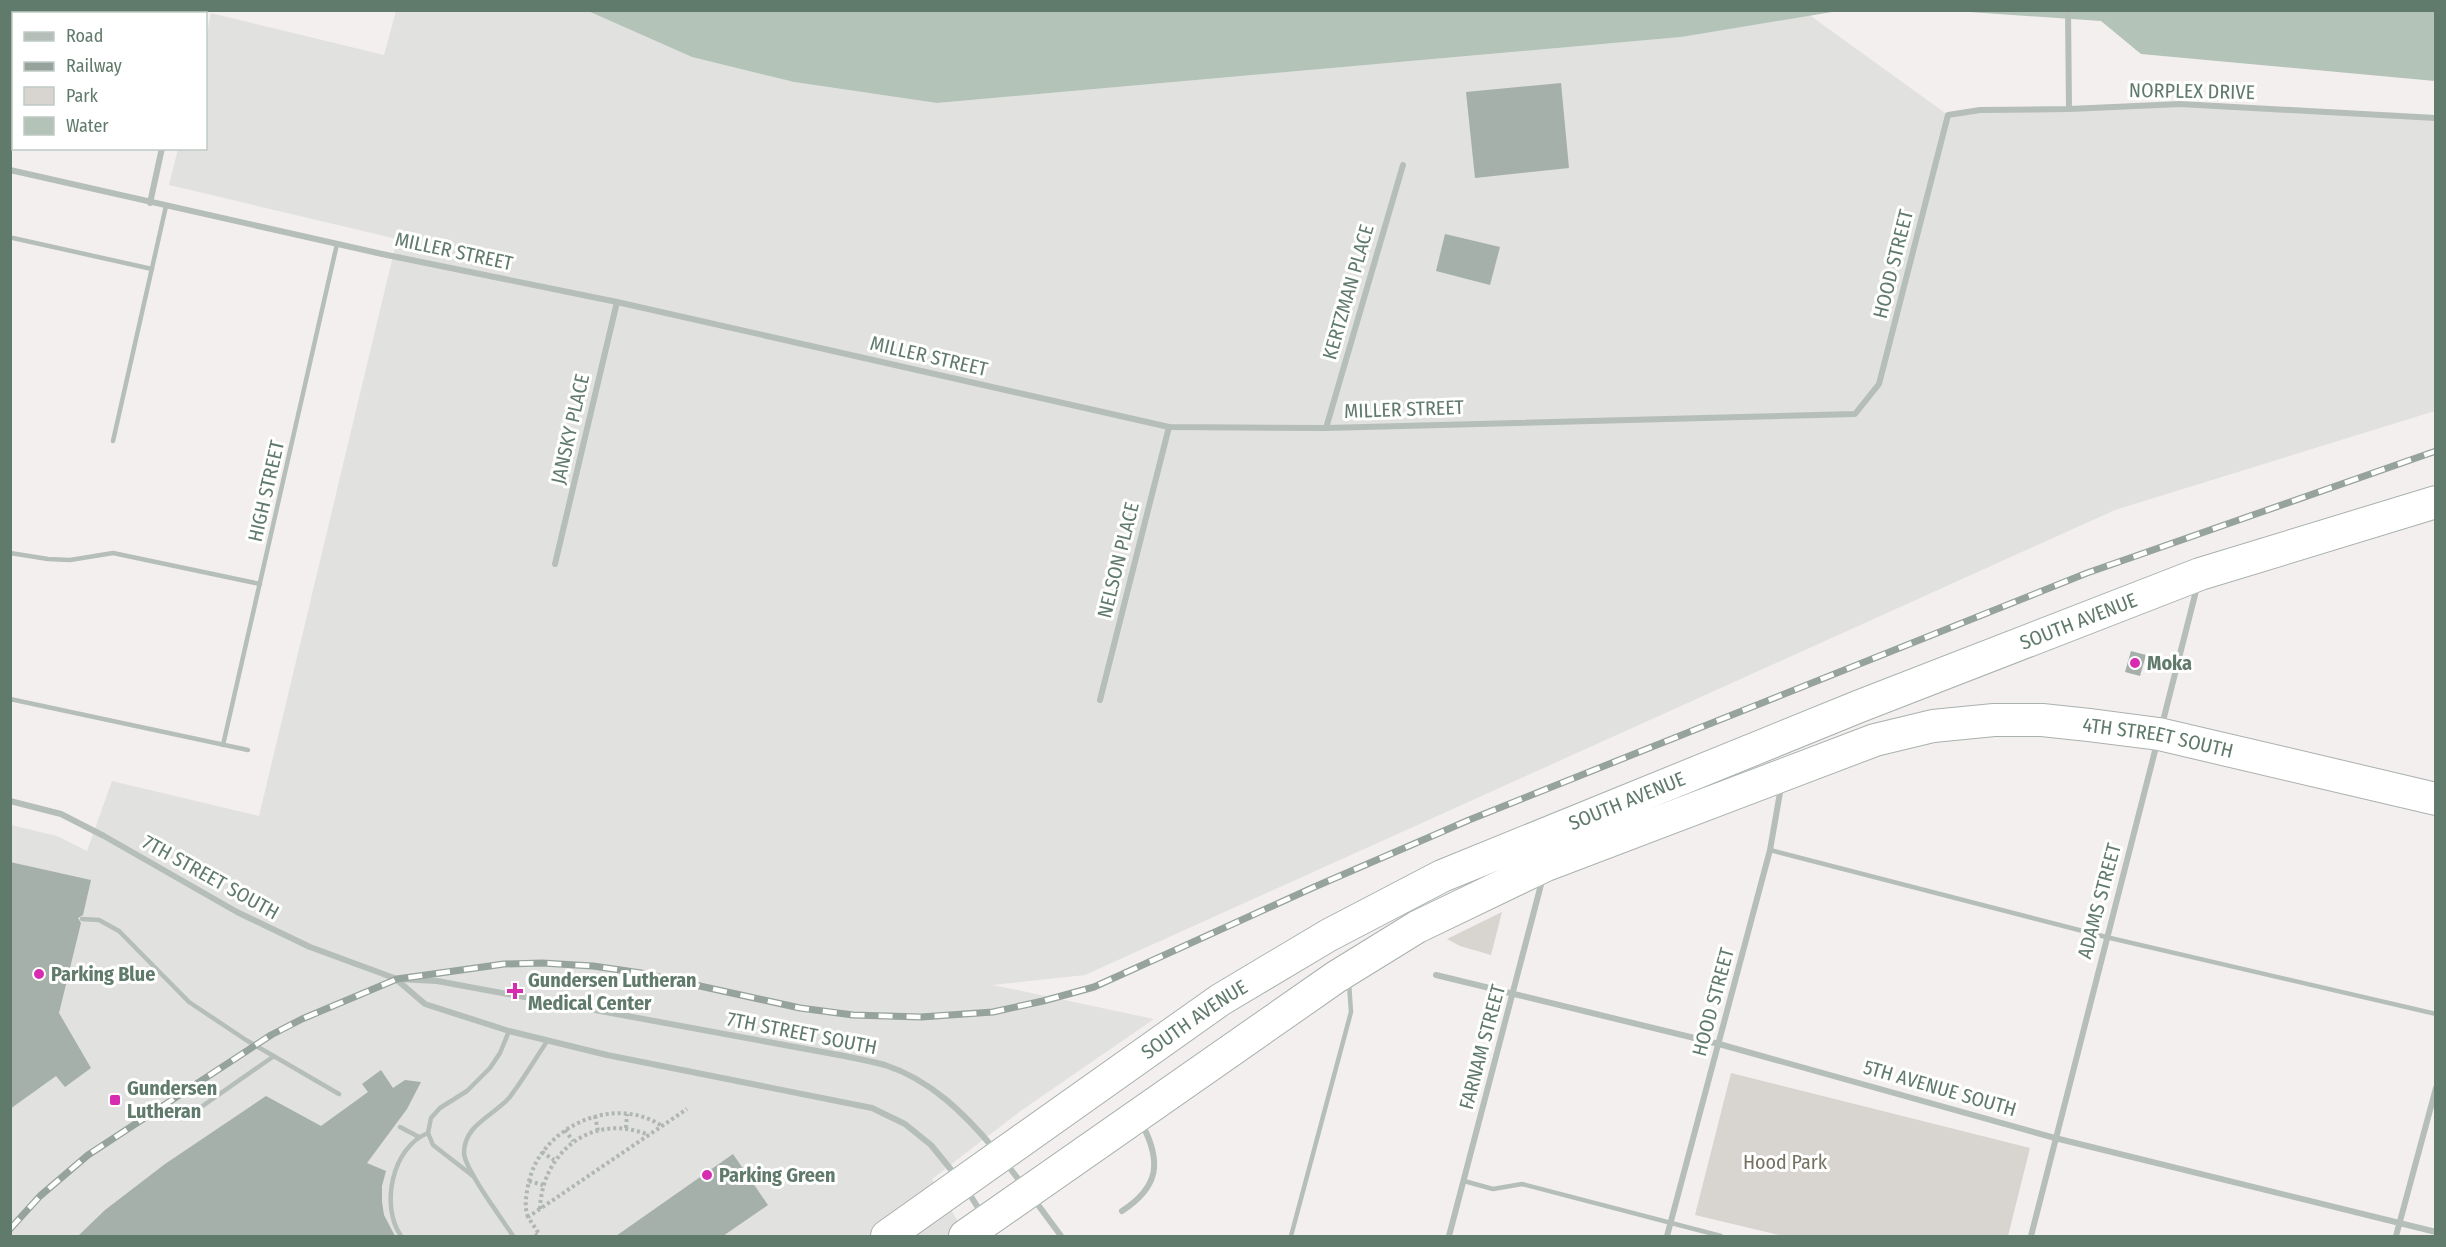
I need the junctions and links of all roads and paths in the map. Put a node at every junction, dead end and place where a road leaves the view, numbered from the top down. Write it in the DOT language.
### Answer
graph roads {
  1 [pos="2068,10"];
  2 [pos="2069,109"];
  3 [pos="1948,115"];
  4 [pos="2436,118"];
  5 [pos="162,150"];
  6 [pos="1402,165"];
  7 [pos="10,170"];
  8 [pos="150,203"];
  9 [pos="166,206"];
  10 [pos="13,238"];
  11 [pos="337,244"];
  12 [pos="152,269"];
  13 [pos="617,302"];
  14 [pos="1855,414"];
  15 [pos="1169,428"];
  16 [pos="1326,428"];
  17 [pos="113,441"];
  18 [pos="2436,502"];
  19 [pos="10,553"];
  20 [pos="555,564"];
  21 [pos="2200,574"];
  22 [pos="261,584"];
  23 [pos="10,699"];
  24 [pos="1100,700"];
  25 [pos="2159,735"];
  26 [pos="1875,740"];
  27 [pos="223,745"];
  28 [pos="248,750"];
  29 [pos="1783,774"];
  30 [pos="2436,799"];
  31 [pos="10,801"];
  32 [pos="1770,850"];
  33 [pos="1546,865"];
  34 [pos="82,919"];
  35 [pos="2106,937"];
  36 [pos="1348,969"];
  37 [pos="1436,975"];
  38 [pos="397,979"];
  39 [pos="1514,992"];
  40 [pos="2436,1014"];
  41 [pos="509,1030"];
  42 [pos="548,1040"];
  43 [pos="1719,1044"];
  44 [pos="274,1056"];
  45 [pos="2436,1088"];
  46 [pos="339,1094"];
  47 [pos="687,1109"];
  48 [pos="627,1114"];
  49 [pos="595,1116"];
  50 [pos="1138,1116"];
  51 [pos="184,1119"];
  52 [pos="400,1126"];
  53 [pos="662,1126"];
  54 [pos="626,1128"];
  55 [pos="565,1130"];
  56 [pos="598,1131"];
  57 [pos="428,1133"];
  58 [pos="650,1135"];
  59 [pos="419,1137"];
  60 [pos="2055,1138"];
  61 [pos="573,1141"];
  62 [pos="543,1152"];
  63 [pos="1000,1155"];
  64 [pos="554,1160"];
  65 [pos="475,1177"];
  66 [pos="529,1181"];
  67 [pos="1464,1181"];
  68 [pos="962,1183"];
  69 [pos="543,1185"];
  70 [pos="1028,1192"];
  71 [pos="540,1209"];
  72 [pos="1122,1211"];
  73 [pos="528,1217"];
  74 [pos="1670,1224"];
  75 [pos="2399,1224"];
  76 [pos="981,1229"];
  77 [pos="2436,1232"];
  78 [pos="400,1236"];
  79 [pos="513,1236"];
  80 [pos="535,1236"];
  81 [pos="887,1236"];
  82 [pos="1061,1236"];
  83 [pos="1291,1236"];
  84 [pos="1449,1236"];
  85 [pos="1667,1236"];
  86 [pos="1721,1236"];
  87 [pos="2031,1236"];
  88 [pos="2396,1236"];
  1 -- 2 [label="street"];
  2 -- 3 [label="street, NORPLEX DRIVE"];
  2 -- 4 [label="street, NORPLEX DRIVE"];
  3 -- 14 [label="street, HOOD STREET"];
  5 -- 8 [label="street"];
  6 -- 16 [label="street, KERTZMAN PLACE"];
  7 -- 8 [label="street, MILLER STREET"];
  8 -- 9 [label="street, MILLER STREET"];
  9 -- 11 [label="street, MILLER STREET"];
  9 -- 12 [label="lane"];
  10 -- 12 [label="lane"];
  11 -- 13 [label="street, MILLER STREET"];
  11 -- 22 [label="lane, HIGH STREET"];
  12 -- 17 [label="lane"];
  13 -- 15 [label="street, MILLER STREET"];
  13 -- 20 [label="street, JANSKY PLACE"];
  14 -- 16 [label="street, MILLER STREET"];
  15 -- 16 [label="street, MILLER STREET"];
  15 -- 24 [label="street, NELSON PLACE"];
  18 -- 21 [label="highway, SOUTH AVENUE"];
  19 -- 22 [label="lane"];
  21 -- 25 [label="street, ADAMS STREET"];
  21 -- 63 [label="highway, SOUTH AVENUE"];
  22 -- 27 [label="lane, HIGH STREET"];
  23 -- 27 [label="lane"];
  25 -- 26 [label="highway, 4TH STREET SOUTH"];
  25 -- 30 [label="highway, 4TH STREET SOUTH"];
  25 -- 35 [label="street, ADAMS STREET"];
  26 -- 29 [label="highway, SOUTH AVENUE"];
  27 -- 28 [label="lane"];
  29 -- 32 [label="street, HOOD STREET"];
  29 -- 33 [label="highway, SOUTH AVENUE"];
  31 -- 38 [label="street, 7TH STREET SOUTH"];
  32 -- 35 [label="lane"];
  32 -- 43 [label="street, HOOD STREET"];
  33 -- 36 [label="highway, SOUTH AVENUE"];
  33 -- 39 [label="street, FARNAM STREET"];
  34 -- 44 [label="lane"];
  35 -- 40 [label="lane"];
  35 -- 60 [label="street, ADAMS STREET"];
  36 -- 50 [label="highway, SOUTH AVENUE"];
  36 -- 83 [label="lane"];
  37 -- 39 [label="street, 5TH AVENUE SOUTH"];
  38 -- 41 [label="street, 7TH STREET SOUTH"];
  38 -- 63 [label="street, 7TH STREET SOUTH"];
  39 -- 43 [label="street, 5TH AVENUE SOUTH"];
  39 -- 67 [label="street, FARNAM STREET"];
  41 -- 42 [label="street, 7TH STREET SOUTH"];
  41 -- 57 [label="lane"];
  42 -- 65 [label="lane"];
  42 -- 68 [label="street, 7TH STREET SOUTH"];
  43 -- 60 [label="street, 5TH AVENUE SOUTH"];
  43 -- 74 [label="street, HOOD STREET"];
  44 -- 46 [label="lane"];
  44 -- 51 [label="lane"];
  45 -- 75 [label="street"];
  47 -- 53 [label="path"];
  48 -- 49 [label="path"];
  48 -- 53 [label="path"];
  48 -- 54 [label="path"];
  49 -- 55 [label="path"];
  49 -- 56 [label="path"];
  50 -- 70 [label="highway, SOUTH AVENUE"];
  50 -- 72 [label="street"];
  52 -- 59 [label="lane"];
  53 -- 58 [label="path"];
  54 -- 56 [label="path"];
  54 -- 58 [label="path"];
  55 -- 61 [label="path"];
  55 -- 62 [label="path"];
  56 -- 61 [label="path"];
  57 -- 59 [label="lane"];
  57 -- 65 [label="lane"];
  58 -- 71 [label="path"];
  59 -- 78 [label="lane"];
  60 -- 75 [label="street, 5TH AVENUE SOUTH"];
  60 -- 87 [label="street, ADAMS STREET"];
  61 -- 64 [label="path"];
  62 -- 64 [label="path"];
  62 -- 66 [label="path"];
  63 -- 68 [label="highway, SOUTH AVENUE"];
  63 -- 70 [label="street, 7TH STREET SOUTH"];
  64 -- 69 [label="path"];
  65 -- 79 [label="lane"];
  66 -- 69 [label="path"];
  66 -- 73 [label="path"];
  67 -- 74 [label="lane"];
  67 -- 84 [label="street, FARNAM STREET"];
  68 -- 76 [label="street, 7TH STREET SOUTH"];
  68 -- 81 [label="highway, SOUTH AVENUE"];
  69 -- 71 [label="path"];
  70 -- 76 [label="highway, SOUTH AVENUE"];
  70 -- 82 [label="street, 7TH STREET SOUTH"];
  71 -- 73 [label="path"];
  73 -- 80 [label="path"];
  74 -- 85 [label="street, HOOD STREET"];
  74 -- 86 [label="lane"];
  75 -- 77 [label="street, 5TH AVENUE SOUTH"];
  75 -- 88 [label="street"];
}
